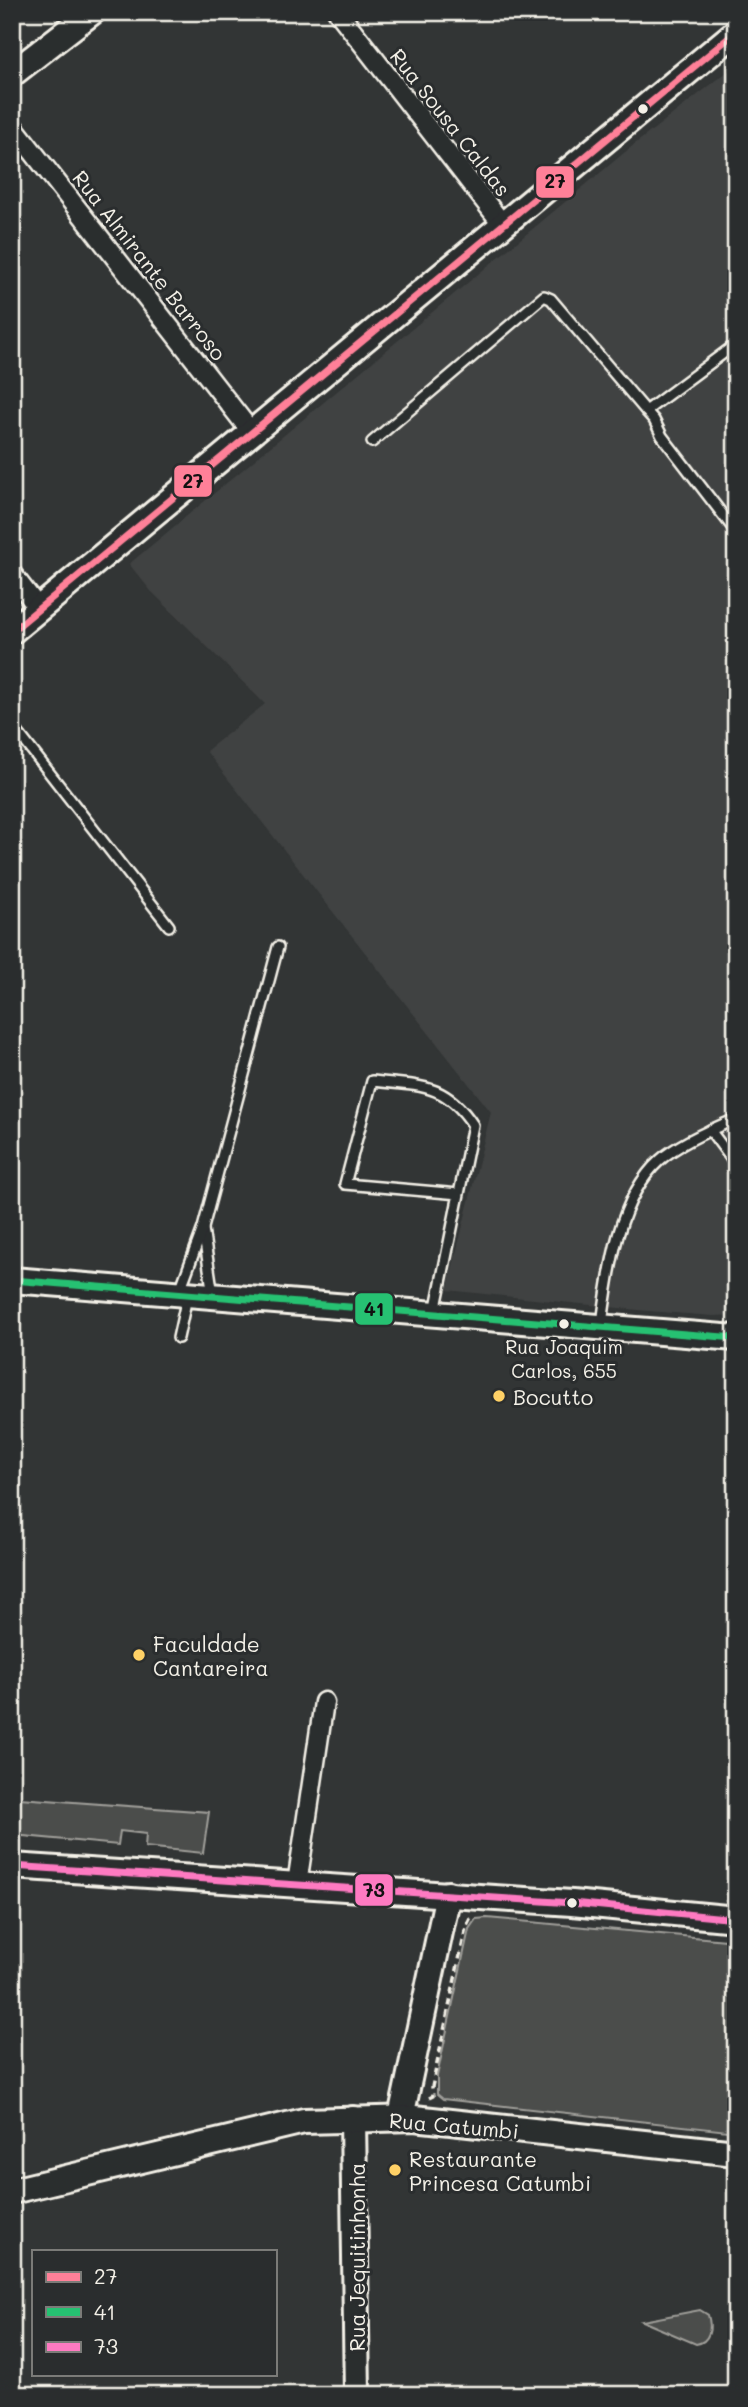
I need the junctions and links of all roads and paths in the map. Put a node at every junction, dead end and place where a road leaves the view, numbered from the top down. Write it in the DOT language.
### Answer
graph roads {
  1 [pos="92,12"];
  2 [pos="338,12"];
  3 [pos="736,32"];
  4 [pos="12,74"];
  5 [pos="12,125"];
  6 [pos="503,226"];
  7 [pos="736,344"];
  8 [pos="646,411"];
  9 [pos="252,433"];
  10 [pos="372,442"];
  11 [pos="736,532"];
  12 [pos="12,574"];
  13 [pos="39,609"];
  14 [pos="12,631"];
  15 [pos="12,725"];
  16 [pos="169,926"];
  17 [pos="278,947"];
  18 [pos="736,1119"];
  19 [pos="710,1130"];
  20 [pos="736,1165"];
  21 [pos="459,1194"];
  22 [pos="203,1228"];
  23 [pos="12,1280"];
  24 [pos="183,1295"];
  25 [pos="213,1297"];
  26 [pos="435,1314"];
  27 [pos="602,1327"];
  28 [pos="178,1338"];
  29 [pos="736,1338"];
  30 [pos="324,1702"];
  31 [pos="12,1866"];
  32 [pos="297,1884"];
  33 [pos="448,1894"];
  34 [pos="481,1914"];
  35 [pos="736,1919"];
  36 [pos="433,2096"];
  37 [pos="401,2118"];
  38 [pos="353,2119"];
  39 [pos="736,2153"];
  40 [pos="12,2191"];
  41 [pos="357,2395"];
  1 -- 4 [label="main road"];
  2 -- 6 [label="street, Rua Sousa Caldas"];
  3 -- 6 [label="main road"];
  5 -- 9 [label="street, Rua Almirante Barroso"];
  6 -- 9 [label="main road"];
  7 -- 8 [label="lane"];
  8 -- 10 [label="lane"];
  8 -- 11 [label="lane"];
  9 -- 13 [label="main road"];
  12 -- 13 [label="street"];
  13 -- 14 [label="main road"];
  15 -- 16 [label="lane"];
  17 -- 22 [label="lane"];
  18 -- 19 [label="lane"];
  19 -- 20 [label="lane"];
  19 -- 27 [label="lane"];
  21 -- 21 [label="lane"];
  21 -- 26 [label="lane"];
  22 -- 24 [label="lane"];
  22 -- 25 [label="lane"];
  23 -- 24 [label="main road"];
  24 -- 25 [label="main road"];
  24 -- 28 [label="lane"];
  25 -- 26 [label="main road"];
  26 -- 27 [label="main road"];
  27 -- 29 [label="main road"];
  30 -- 32 [label="street"];
  31 -- 32 [label="main road"];
  32 -- 33 [label="main road"];
  33 -- 35 [label="main road"];
  33 -- 37 [label="main road"];
  34 -- 36 [label="path"];
  37 -- 38 [label="main road, Rua Catumbi"];
  37 -- 39 [label="main road, Rua Catumbi"];
  38 -- 40 [label="main road, Rua Catumbi"];
  38 -- 41 [label="main road, Rua Jequitinhonha"];
}
